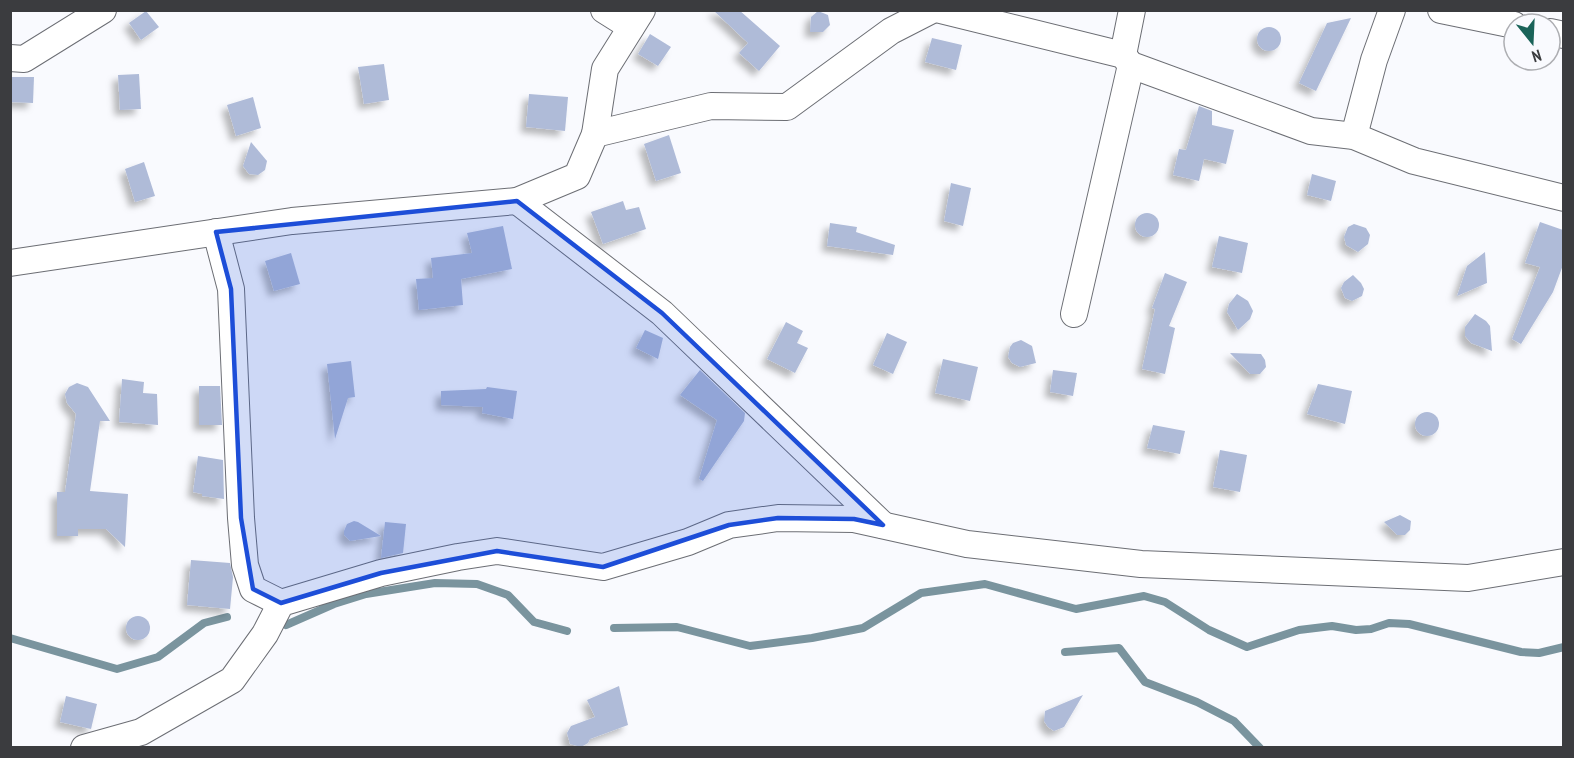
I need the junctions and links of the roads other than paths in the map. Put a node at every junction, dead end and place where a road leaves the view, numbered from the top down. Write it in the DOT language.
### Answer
graph roads {
  1 [pos="103,10"];
  2 [pos="604,10"];
  3 [pos="932,10"];
  4 [pos="940,10"];
  5 [pos="1132,10"];
  6 [pos="1392,10"];
  7 [pos="1441,10"];
  8 [pos="636,19"];
  9 [pos="1502,23"];
  10 [pos="10,58"];
  11 [pos="1127,60"];
  12 [pos="595,134"];
  13 [pos="1354,136"];
  14 [pos="1563,198"];
  15 [pos="517,201"];
  16 [pos="216,232"];
  17 [pos="10,263"];
  18 [pos="1074,314"];
  19 [pos="883,525"];
  20 [pos="1563,562"];
  21 [pos="281,603"];
  22 [pos="84,747"];
  1 -- 10 [label="street"];
  2 -- 8 [label="street"];
  3 -- 12 [label="street"];
  4 -- 11 [label="street"];
  5 -- 11 [label="street"];
  6 -- 13 [label="street"];
  7 -- 9 [label="street"];
  8 -- 12 [label="street"];
  11 -- 13 [label="street"];
  11 -- 18 [label="street"];
  12 -- 15 [label="street"];
  13 -- 14 [label="street"];
  15 -- 16 [label="street"];
  15 -- 19 [label="street"];
  16 -- 17 [label="street"];
  16 -- 21 [label="street"];
  19 -- 20 [label="street"];
  19 -- 21 [label="street"];
  21 -- 22 [label="street"];
}
